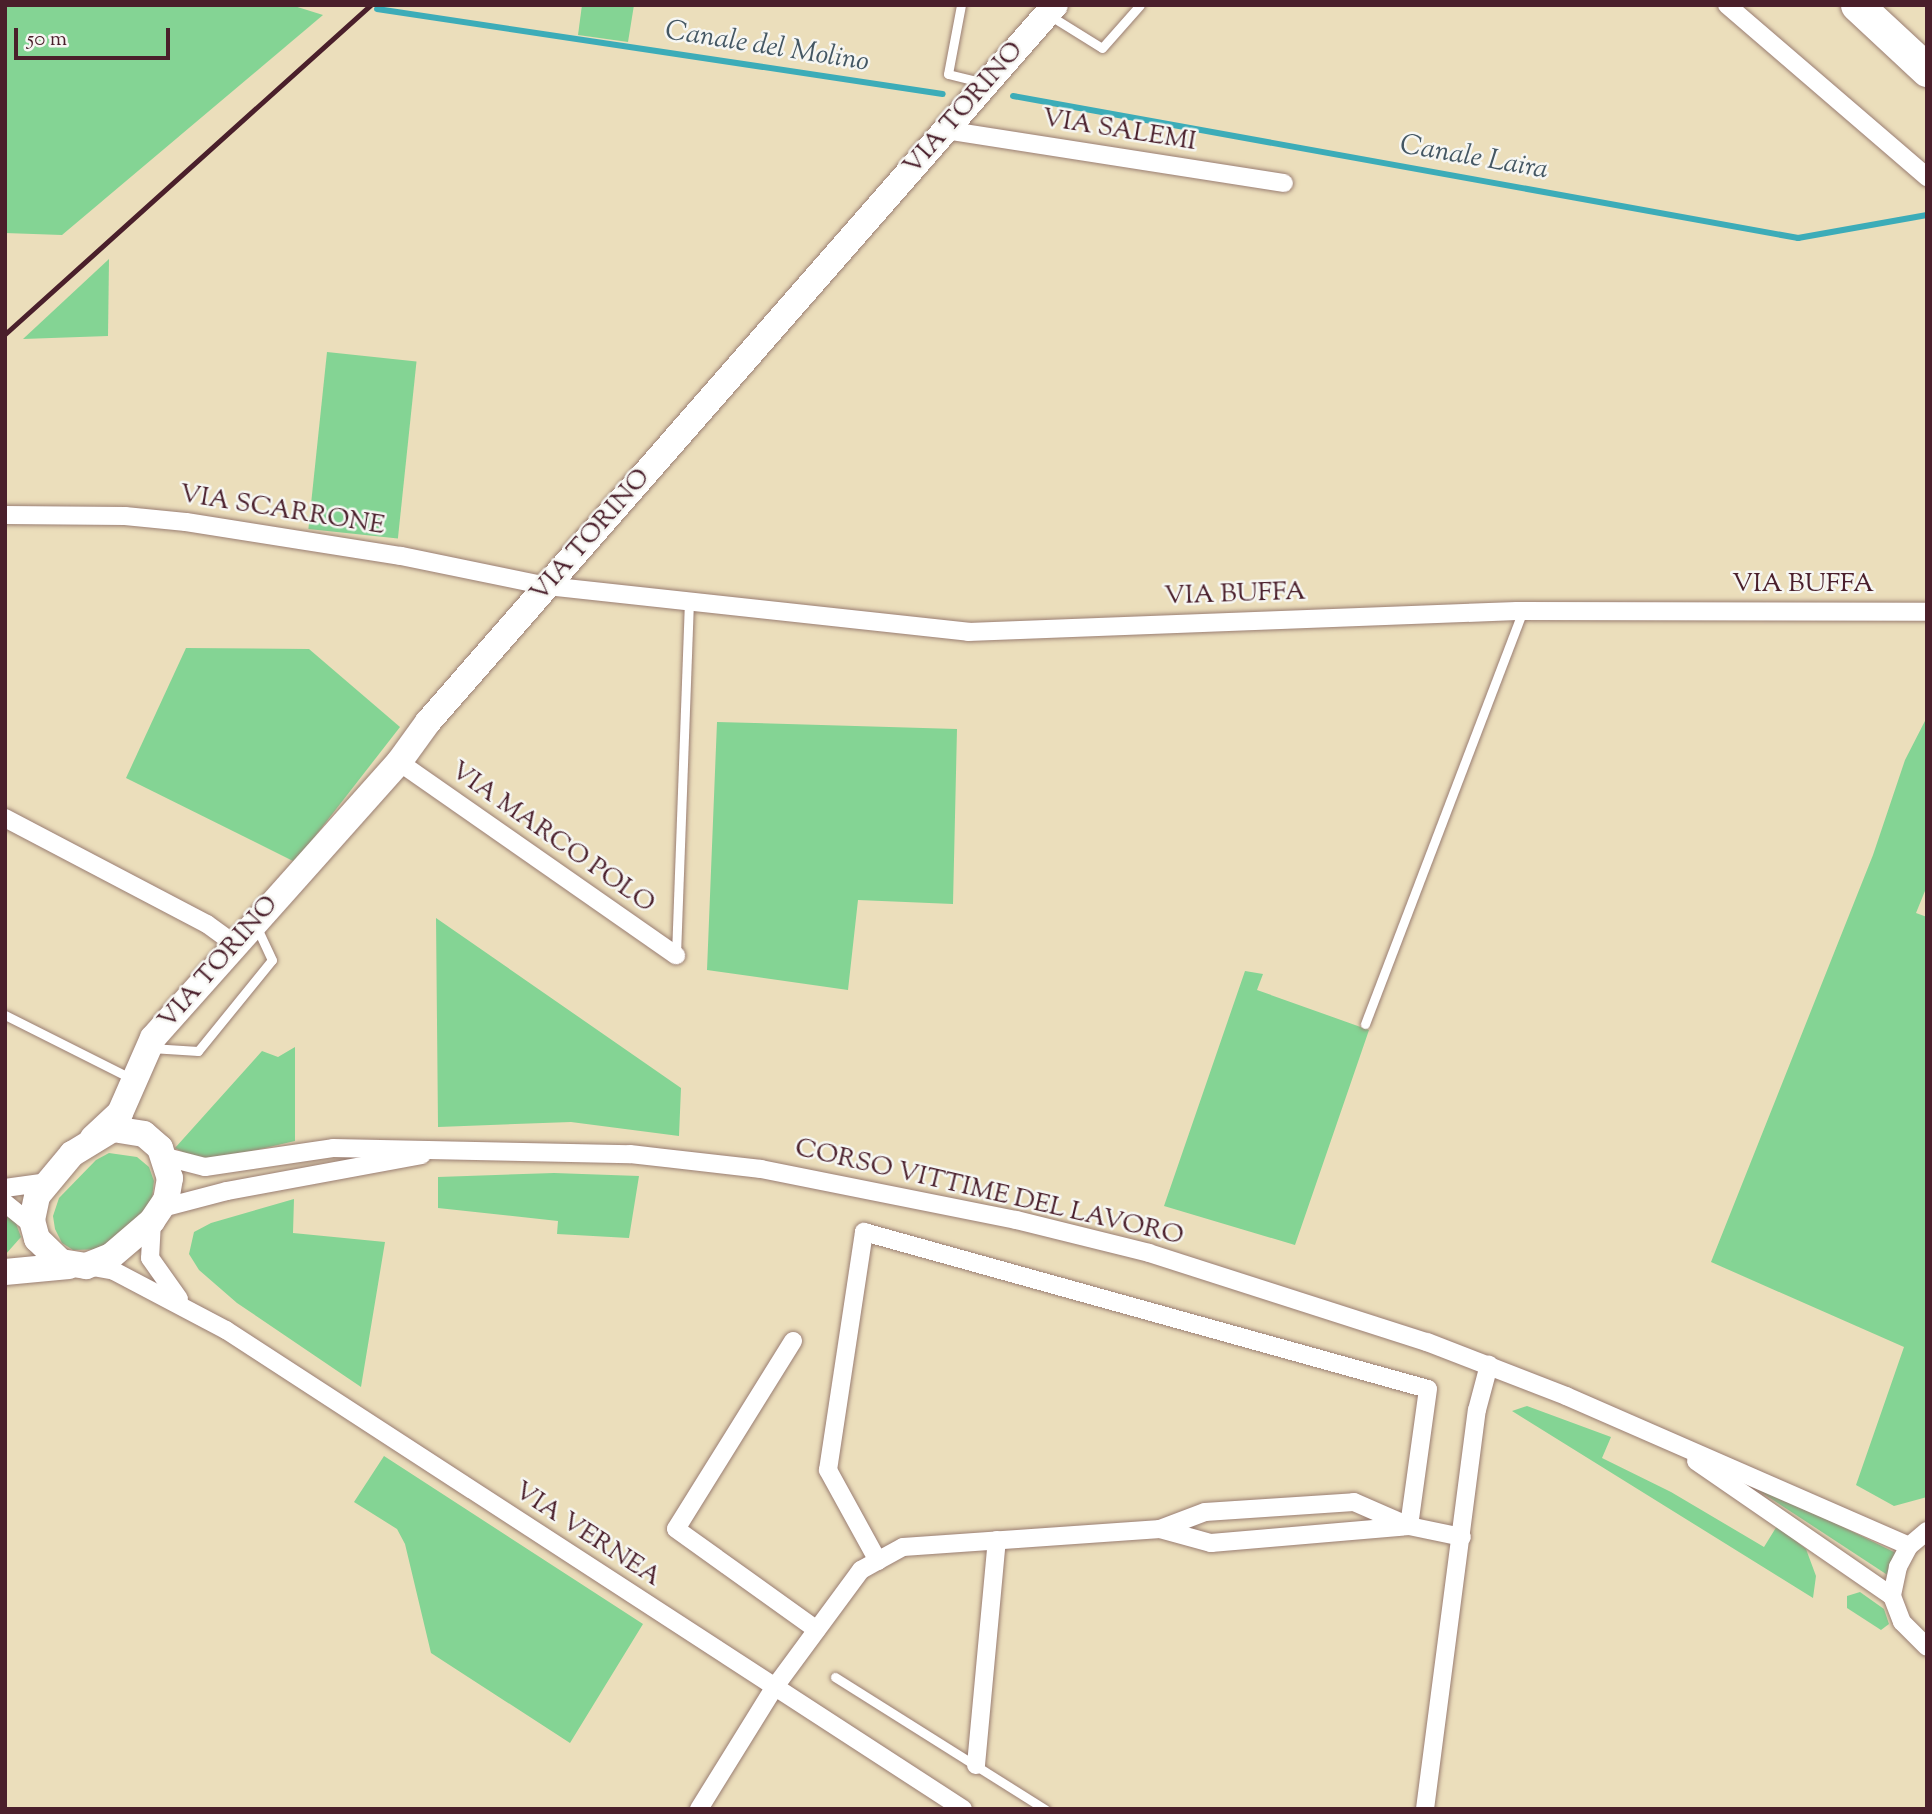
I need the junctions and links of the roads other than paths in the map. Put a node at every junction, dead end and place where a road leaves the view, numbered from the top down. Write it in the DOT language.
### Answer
graph roads {
  1 [pos="961,5"];
  2 [pos="1140,5"];
  3 [pos="1727,5"];
  4 [pos="1857,5"];
  5 [pos="1051,10"];
  6 [pos="1927,70"];
  7 [pos="986,83"];
  8 [pos="945,130"];
  9 [pos="1927,177"];
  10 [pos="1284,183"];
  11 [pos="5,515"];
  12 [pos="547,586"];
  13 [pos="689,601"];
  14 [pos="1523,611"];
  15 [pos="1927,612"];
  16 [pos="399,762"];
  17 [pos="5,818"];
  18 [pos="255,922"];
  19 [pos="235,944"];
  20 [pos="676,956"];
  21 [pos="5,1015"];
  22 [pos="1365,1024"];
  23 [pos="149,1048"];
  24 [pos="140,1080"];
  25 [pos="93,1138"];
  26 [pos="159,1148"];
  27 [pos="442,1150"];
  28 [pos="47,1182"];
  29 [pos="5,1188"];
  30 [pos="5,1203"];
  31 [pos="157,1215"];
  32 [pos="34,1229"];
  33 [pos="5,1264"];
  34 [pos="79,1266"];
  35 [pos="5,1272"];
  36 [pos="183,1304"];
  37 [pos="793,1341"];
  38 [pos="1489,1365"];
  39 [pos="1662,1437"];
  40 [pos="1409,1526"];
  41 [pos="1160,1530"];
  42 [pos="1927,1531"];
  43 [pos="1462,1537"];
  44 [pos="997,1540"];
  45 [pos="1909,1546"];
  46 [pos="878,1561"];
  47 [pos="1892,1596"];
  48 [pos="817,1630"];
  49 [pos="1927,1647"];
  50 [pos="835,1677"];
  51 [pos="774,1688"];
  52 [pos="976,1765"];
  53 [pos="699,1809"];
  54 [pos="963,1809"];
  55 [pos="1045,1809"];
  56 [pos="1425,1809"];
  1 -- 7 [label="lane"];
  2 -- 5 [label="lane"];
  3 -- 9 [label="street"];
  4 -- 6 [label="highway"];
  5 -- 7 [label="main road, VIA TORINO"];
  7 -- 8 [label="main road, VIA TORINO"];
  8 -- 10 [label="street, VIA SALEMI"];
  8 -- 12 [label="main road, VIA TORINO"];
  11 -- 12 [label="street, VIA SCARRONE"];
  12 -- 13 [label="street, VIA BUFFA"];
  12 -- 16 [label="main road, VIA TORINO"];
  13 -- 14 [label="street, VIA BUFFA"];
  13 -- 20 [label="lane"];
  14 -- 15 [label="street, VIA BUFFA"];
  14 -- 22 [label="lane"];
  16 -- 18 [label="main road, VIA TORINO"];
  16 -- 20 [label="street, VIA MARCO POLO"];
  17 -- 19 [label="street"];
  18 -- 19 [label="main road, VIA TORINO"];
  18 -- 23 [label="lane"];
  19 -- 23 [label="main road, VIA TORINO"];
  21 -- 24 [label="lane"];
  23 -- 24 [label="main road, VIA TORINO"];
  24 -- 25 [label="main road, VIA TORINO"];
  24 -- 26 [label="main road"];
  25 -- 26 [label="main road"];
  25 -- 28 [label="main road"];
  26 -- 27 [label="street"];
  26 -- 31 [label="main road"];
  27 -- 31 [label="street"];
  27 -- 38 [label="street, CORSO VITTIME DEL LAVORO"];
  28 -- 29 [label="street"];
  28 -- 32 [label="main road"];
  30 -- 32 [label="street"];
  31 -- 34 [label="main road"];
  31 -- 36 [label="street"];
  32 -- 33 [label="main road"];
  32 -- 34 [label="main road"];
  34 -- 35 [label="main road"];
  34 -- 36 [label="street"];
  36 -- 51 [label="street, VIA VERNEA"];
  37 -- 48 [label="street"];
  38 -- 39 [label="street, CORSO VITTIME DEL LAVORO"];
  38 -- 43 [label="street"];
  39 -- 45 [label="street, CORSO VITTIME DEL LAVORO"];
  39 -- 47 [label="street, CORSO VITTIME DEL LAVORO"];
  40 -- 41 [label="street"];
  40 -- 41 [label="street"];
  40 -- 43 [label="street"];
  40 -- 46 [label="street"];
  41 -- 44 [label="street"];
  42 -- 45 [label="street"];
  43 -- 56 [label="street"];
  44 -- 46 [label="street"];
  44 -- 52 [label="street"];
  45 -- 47 [label="street"];
  46 -- 48 [label="street"];
  47 -- 49 [label="street"];
  48 -- 51 [label="street"];
  50 -- 52 [label="lane"];
  51 -- 53 [label="street"];
  51 -- 54 [label="street, VIA VERNEA"];
  52 -- 55 [label="lane"];
}
